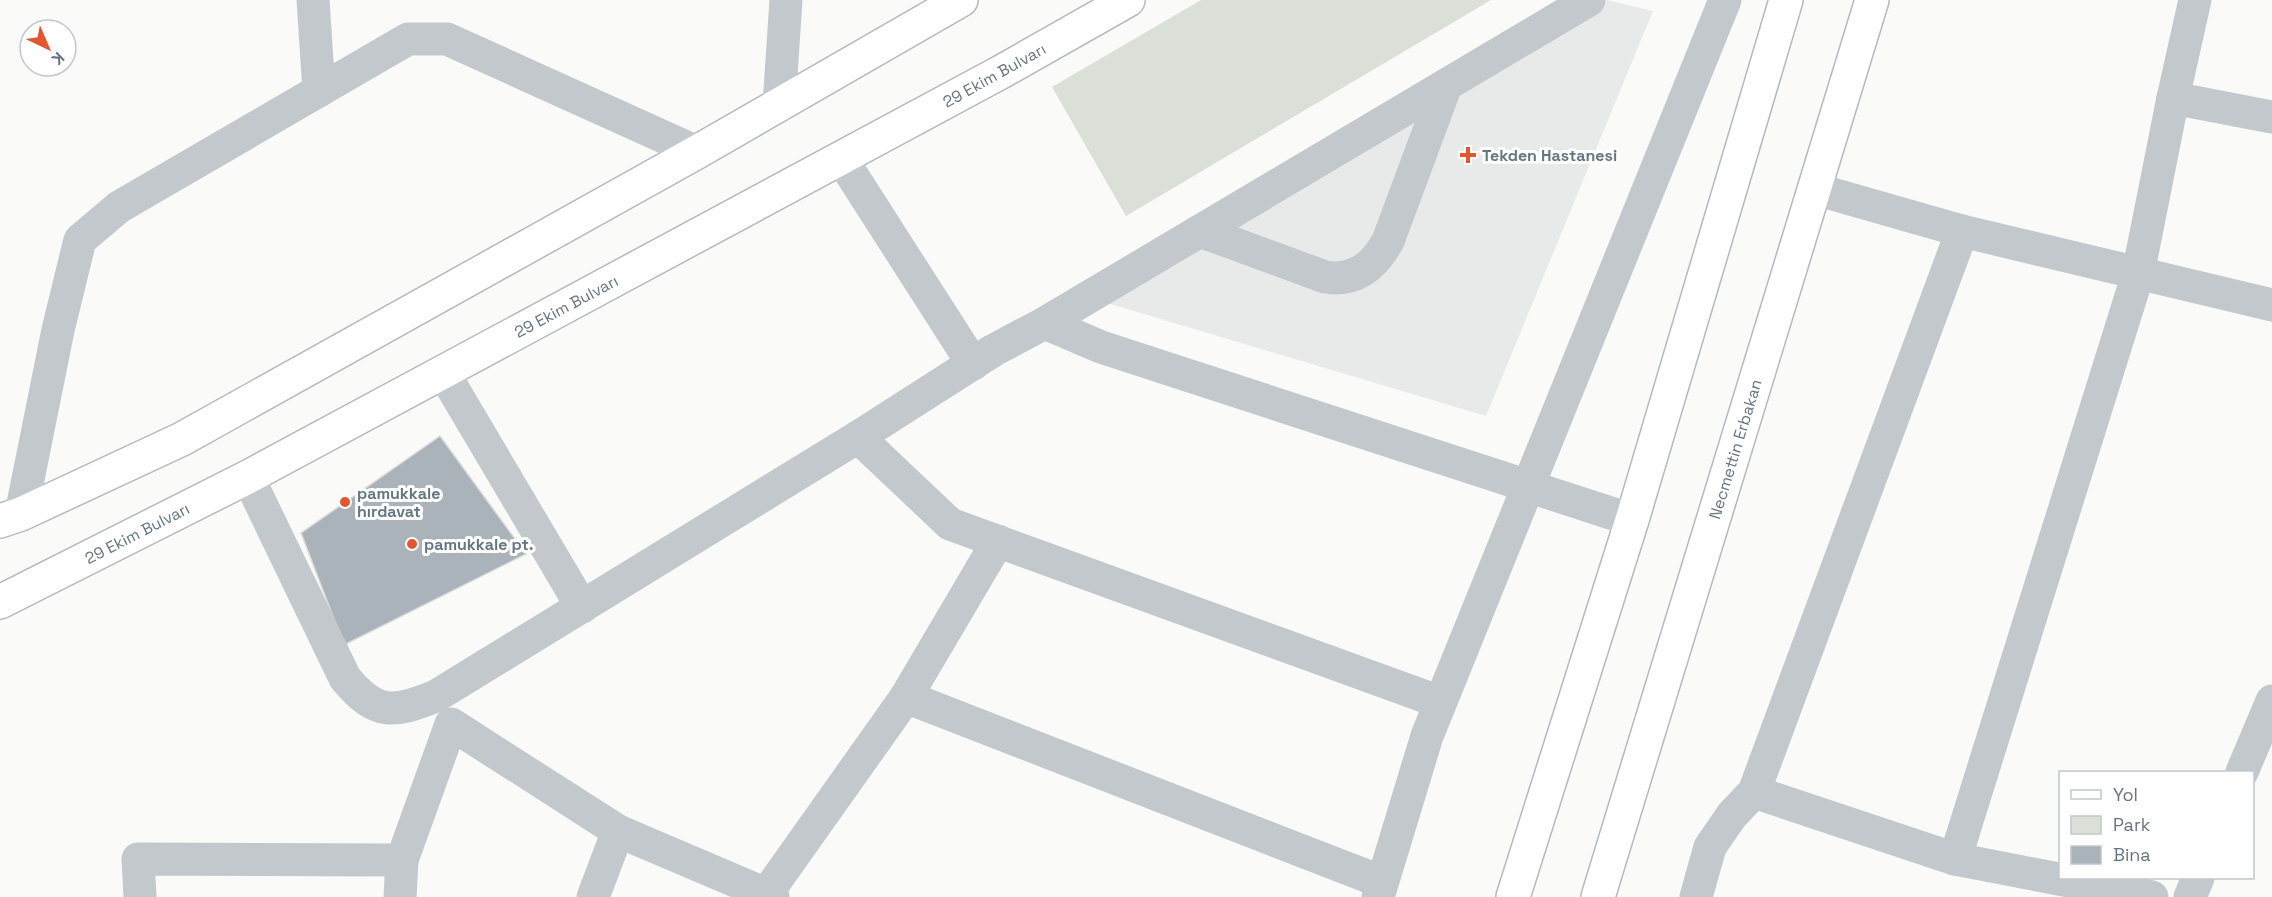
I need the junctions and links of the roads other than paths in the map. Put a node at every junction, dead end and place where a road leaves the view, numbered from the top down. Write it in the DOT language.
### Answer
graph roads {
  1 [pos="313,0"];
  2 [pos="786,0"];
  3 [pos="961,0"];
  4 [pos="1128,0"];
  5 [pos="1589,0"];
  6 [pos="1724,0"];
  7 [pos="1786,0"];
  8 [pos="1872,0"];
  9 [pos="2195,0"];
  10 [pos="1446,85"];
  11 [pos="319,91"];
  12 [pos="2173,98"];
  13 [pos="779,105"];
  14 [pos="2272,117"];
  15 [pos="697,152"];
  16 [pos="841,158"];
  17 [pos="1815,189"];
  18 [pos="1200,231"];
  19 [pos="1962,231"];
  20 [pos="2138,274"];
  21 [pos="2272,305"];
  22 [pos="1045,323"];
  23 [pos="973,364"];
  24 [pos="443,372"];
  25 [pos="858,437"];
  26 [pos="248,477"];
  27 [pos="1528,485"];
  28 [pos="11,517"];
  29 [pos="1632,520"];
  30 [pos="998,541"];
  31 [pos="0,602"];
  32 [pos="582,607"];
  33 [pos="906,697"];
  34 [pos="2272,701"];
  35 [pos="1440,702"];
  36 [pos="443,710"];
  37 [pos="2242,771"];
  38 [pos="1754,792"];
  39 [pos="618,831"];
  40 [pos="1955,859"];
  41 [pos="402,860"];
  42 [pos="2198,879"];
  43 [pos="1380,889"];
  44 [pos="770,895"];
  45 [pos="140,897"];
  46 [pos="400,897"];
  47 [pos="593,897"];
  48 [pos="1513,897"];
  49 [pos="1598,897"];
  50 [pos="1696,897"];
  51 [pos="2152,897"];
  52 [pos="2190,897"];
  1 -- 11 [label="street"];
  2 -- 13 [label="street"];
  3 -- 13 [label="main road"];
  4 -- 16 [label="main road, 29 Ekim Bulvarı"];
  5 -- 10 [label="street"];
  6 -- 27 [label="street"];
  7 -- 29 [label="main road"];
  8 -- 17 [label="main road, Necmettin Erbakan"];
  9 -- 12 [label="street"];
  10 -- 18 [label="street"];
  10 -- 18 [label="street"];
  11 -- 15 [label="street"];
  11 -- 28 [label="street"];
  12 -- 14 [label="street"];
  12 -- 20 [label="street"];
  13 -- 15 [label="main road"];
  15 -- 28 [label="main road"];
  16 -- 23 [label="street"];
  16 -- 24 [label="main road, 29 Ekim Bulvarı"];
  17 -- 19 [label="street"];
  17 -- 49 [label="main road, Necmettin Erbakan"];
  18 -- 22 [label="street"];
  19 -- 20 [label="street"];
  19 -- 38 [label="street"];
  20 -- 21 [label="street"];
  20 -- 40 [label="street"];
  22 -- 23 [label="street"];
  22 -- 27 [label="street"];
  23 -- 25 [label="street"];
  24 -- 26 [label="main road, 29 Ekim Bulvarı"];
  24 -- 32 [label="street"];
  25 -- 30 [label="street"];
  25 -- 32 [label="street"];
  26 -- 31 [label="main road, 29 Ekim Bulvarı"];
  26 -- 36 [label="street"];
  27 -- 29 [label="street"];
  27 -- 35 [label="street"];
  29 -- 48 [label="main road"];
  30 -- 33 [label="street"];
  30 -- 35 [label="street"];
  32 -- 36 [label="street"];
  33 -- 43 [label="street"];
  33 -- 44 [label="street"];
  34 -- 37 [label="street"];
  35 -- 43 [label="street"];
  36 -- 39 [label="street"];
  36 -- 41 [label="street"];
  38 -- 40 [label="street"];
  38 -- 50 [label="street"];
  39 -- 44 [label="street"];
  39 -- 47 [label="street"];
  40 -- 51 [label="street"];
  41 -- 45 [label="street"];
  41 -- 46 [label="street"];
  42 -- 52 [label="street"];
}
